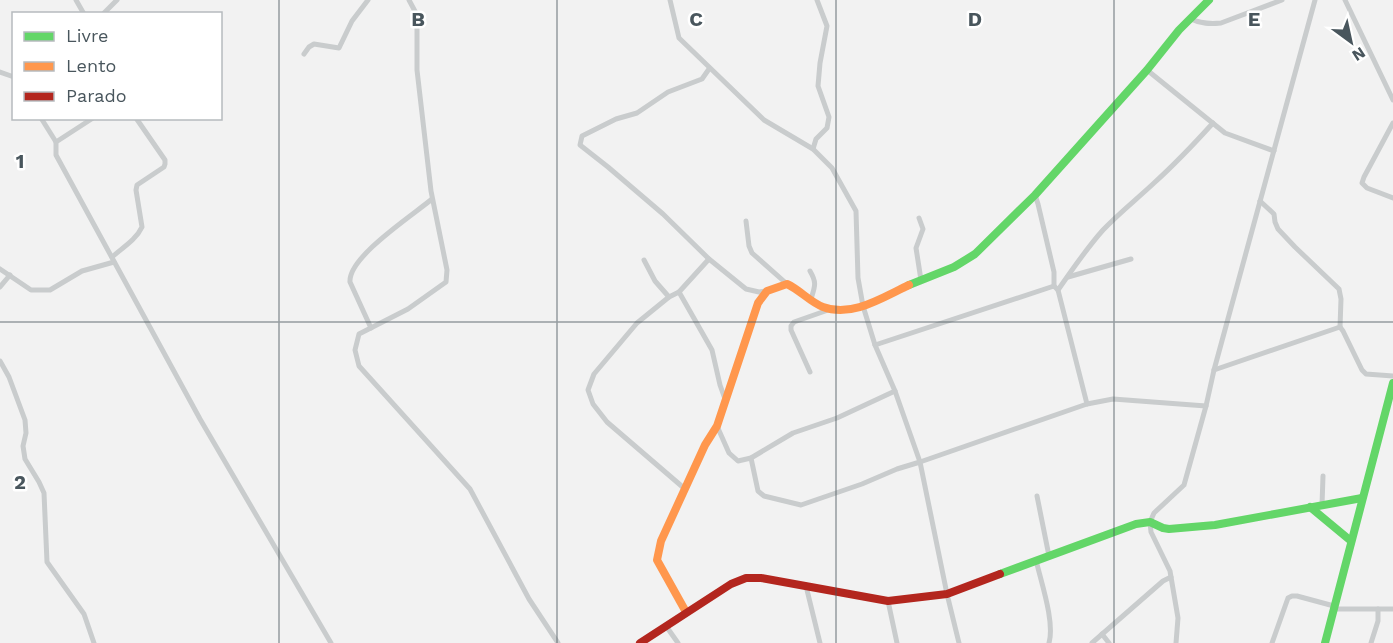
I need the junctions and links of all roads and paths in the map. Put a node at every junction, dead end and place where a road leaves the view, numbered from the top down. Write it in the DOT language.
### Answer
graph roads {
  1 [pos="117,0"];
  2 [pos="368,0"];
  3 [pos="409,0"];
  4 [pos="670,0"];
  5 [pos="817,0"];
  6 [pos="1209,0"];
  7 [pos="1282,0"];
  8 [pos="1315,0"];
  9 [pos="1345,0"];
  10 [pos="105,12"];
  11 [pos="1191,19"];
  12 [pos="304,54"];
  13 [pos="710,69"];
  14 [pos="1147,70"];
  15 [pos="1393,100"];
  16 [pos="41,120"];
  17 [pos="90,120"];
  18 [pos="137,120"];
  19 [pos="1213,123"];
  20 [pos="1393,123"];
  21 [pos="56,142"];
  22 [pos="813,149"];
  23 [pos="1274,151"];
  24 [pos="1035,195"];
  25 [pos="1393,198"];
  26 [pos="432,199"];
  27 [pos="1260,201"];
  28 [pos="919,218"];
  29 [pos="746,221"];
  30 [pos="709,259"];
  31 [pos="1131,259"];
  32 [pos="113,260"];
  33 [pos="644,260"];
  34 [pos="0,269"];
  35 [pos="810,271"];
  36 [pos="10,275"];
  37 [pos="1066,278"];
  38 [pos="921,280"];
  39 [pos="787,284"];
  40 [pos="0,287"];
  41 [pos="1056,288"];
  42 [pos="767,291"];
  43 [pos="679,292"];
  44 [pos="669,297"];
  45 [pos="811,299"];
  46 [pos="863,306"];
  47 [pos="831,309"];
  48 [pos="1340,327"];
  49 [pos="371,328"];
  50 [pos="875,345"];
  51 [pos="0,361"];
  52 [pos="1214,370"];
  53 [pos="810,372"];
  54 [pos="1393,376"];
  55 [pos="1393,383"];
  56 [pos="896,391"];
  57 [pos="726,400"];
  58 [pos="1087,404"];
  59 [pos="1206,406"];
  60 [pos="717,426"];
  61 [pos="751,458"];
  62 [pos="920,462"];
  63 [pos="1323,476"];
  64 [pos="685,489"];
  65 [pos="1037,496"];
  66 [pos="1362,498"];
  67 [pos="1322,505"];
  68 [pos="1310,507"];
  69 [pos="1150,522"];
  70 [pos="1351,541"];
  71 [pos="1049,556"];
  72 [pos="1036,560"];
  73 [pos="1171,577"];
  74 [pos="806,586"];
  75 [pos="947,594"];
  76 [pos="888,601"];
  77 [pos="1333,608"];
  78 [pos="1378,609"];
  79 [pos="1393,609"];
  80 [pos="686,612"];
  81 [pos="666,626"];
  82 [pos="1102,634"];
  83 [pos="94,643"];
  84 [pos="331,643"];
  85 [pos="558,643"];
  86 [pos="640,643"];
  87 [pos="678,643"];
  88 [pos="820,643"];
  89 [pos="897,643"];
  90 [pos="959,643"];
  91 [pos="1049,643"];
  92 [pos="1092,643"];
  93 [pos="1109,643"];
  94 [pos="1176,643"];
  95 [pos="1272,643"];
  96 [pos="1325,643"];
  97 [pos="1371,643"];
  1 -- 10 [label="street"];
  2 -- 12 [label="street"];
  3 -- 26 [label="street"];
  4 -- 13 [label="street"];
  5 -- 22 [label="street"];
  6 -- 11 [label="main road"];
  7 -- 11 [label="street"];
  8 -- 23 [label="street"];
  9 -- 15 [label="street"];
  11 -- 14 [label="main road"];
  13 -- 22 [label="street"];
  13 -- 30 [label="street"];
  14 -- 19 [label="street"];
  14 -- 24 [label="main road"];
  16 -- 21 [label="street"];
  17 -- 21 [label="street"];
  18 -- 32 [label="street"];
  19 -- 23 [label="street"];
  19 -- 37 [label="street"];
  20 -- 25 [label="street"];
  21 -- 32 [label="street"];
  22 -- 46 [label="street"];
  23 -- 27 [label="street"];
  24 -- 38 [label="main road"];
  24 -- 41 [label="street"];
  26 -- 49 [label="street"];
  26 -- 49 [label="street"];
  27 -- 48 [label="street"];
  27 -- 52 [label="street"];
  28 -- 38 [label="street"];
  29 -- 39 [label="street"];
  30 -- 42 [label="street"];
  30 -- 43 [label="street"];
  31 -- 37 [label="street"];
  32 -- 36 [label="street"];
  32 -- 84 [label="street"];
  33 -- 44 [label="street"];
  34 -- 36 [label="street"];
  35 -- 45 [label="street"];
  36 -- 40 [label="street"];
  37 -- 41 [label="street"];
  38 -- 46 [label="main road"];
  39 -- 42 [label="main road"];
  39 -- 45 [label="main road"];
  41 -- 50 [label="street"];
  41 -- 58 [label="street"];
  42 -- 57 [label="main road"];
  43 -- 44 [label="street"];
  43 -- 57 [label="street"];
  44 -- 64 [label="street"];
  45 -- 47 [label="main road"];
  46 -- 47 [label="main road"];
  46 -- 50 [label="street"];
  47 -- 53 [label="street"];
  48 -- 52 [label="street"];
  48 -- 54 [label="street"];
  49 -- 85 [label="street"];
  50 -- 56 [label="street"];
  51 -- 83 [label="street"];
  52 -- 59 [label="street"];
  55 -- 66 [label="main road"];
  56 -- 61 [label="street"];
  56 -- 62 [label="street"];
  57 -- 60 [label="main road"];
  58 -- 59 [label="street"];
  58 -- 62 [label="street"];
  59 -- 69 [label="street"];
  60 -- 61 [label="street"];
  60 -- 64 [label="main road"];
  61 -- 62 [label="street"];
  62 -- 75 [label="street"];
  63 -- 67 [label="street"];
  64 -- 80 [label="main road"];
  65 -- 71 [label="street"];
  66 -- 67 [label="main road"];
  66 -- 70 [label="main road"];
  67 -- 68 [label="main road"];
  68 -- 69 [label="main road"];
  68 -- 70 [label="main road"];
  69 -- 71 [label="main road"];
  69 -- 73 [label="street"];
  70 -- 77 [label="main road"];
  71 -- 72 [label="main road"];
  72 -- 75 [label="main road"];
  72 -- 91 [label="street"];
  73 -- 82 [label="street"];
  73 -- 94 [label="street"];
  74 -- 76 [label="main road"];
  74 -- 80 [label="main road"];
  74 -- 88 [label="street"];
  75 -- 76 [label="main road"];
  75 -- 90 [label="street"];
  76 -- 89 [label="street"];
  77 -- 78 [label="street"];
  77 -- 95 [label="street"];
  77 -- 96 [label="main road"];
  78 -- 79 [label="street"];
  78 -- 97 [label="street"];
  80 -- 81 [label="main road"];
  81 -- 86 [label="main road"];
  81 -- 87 [label="street"];
  82 -- 92 [label="street"];
  82 -- 93 [label="street"];
}
